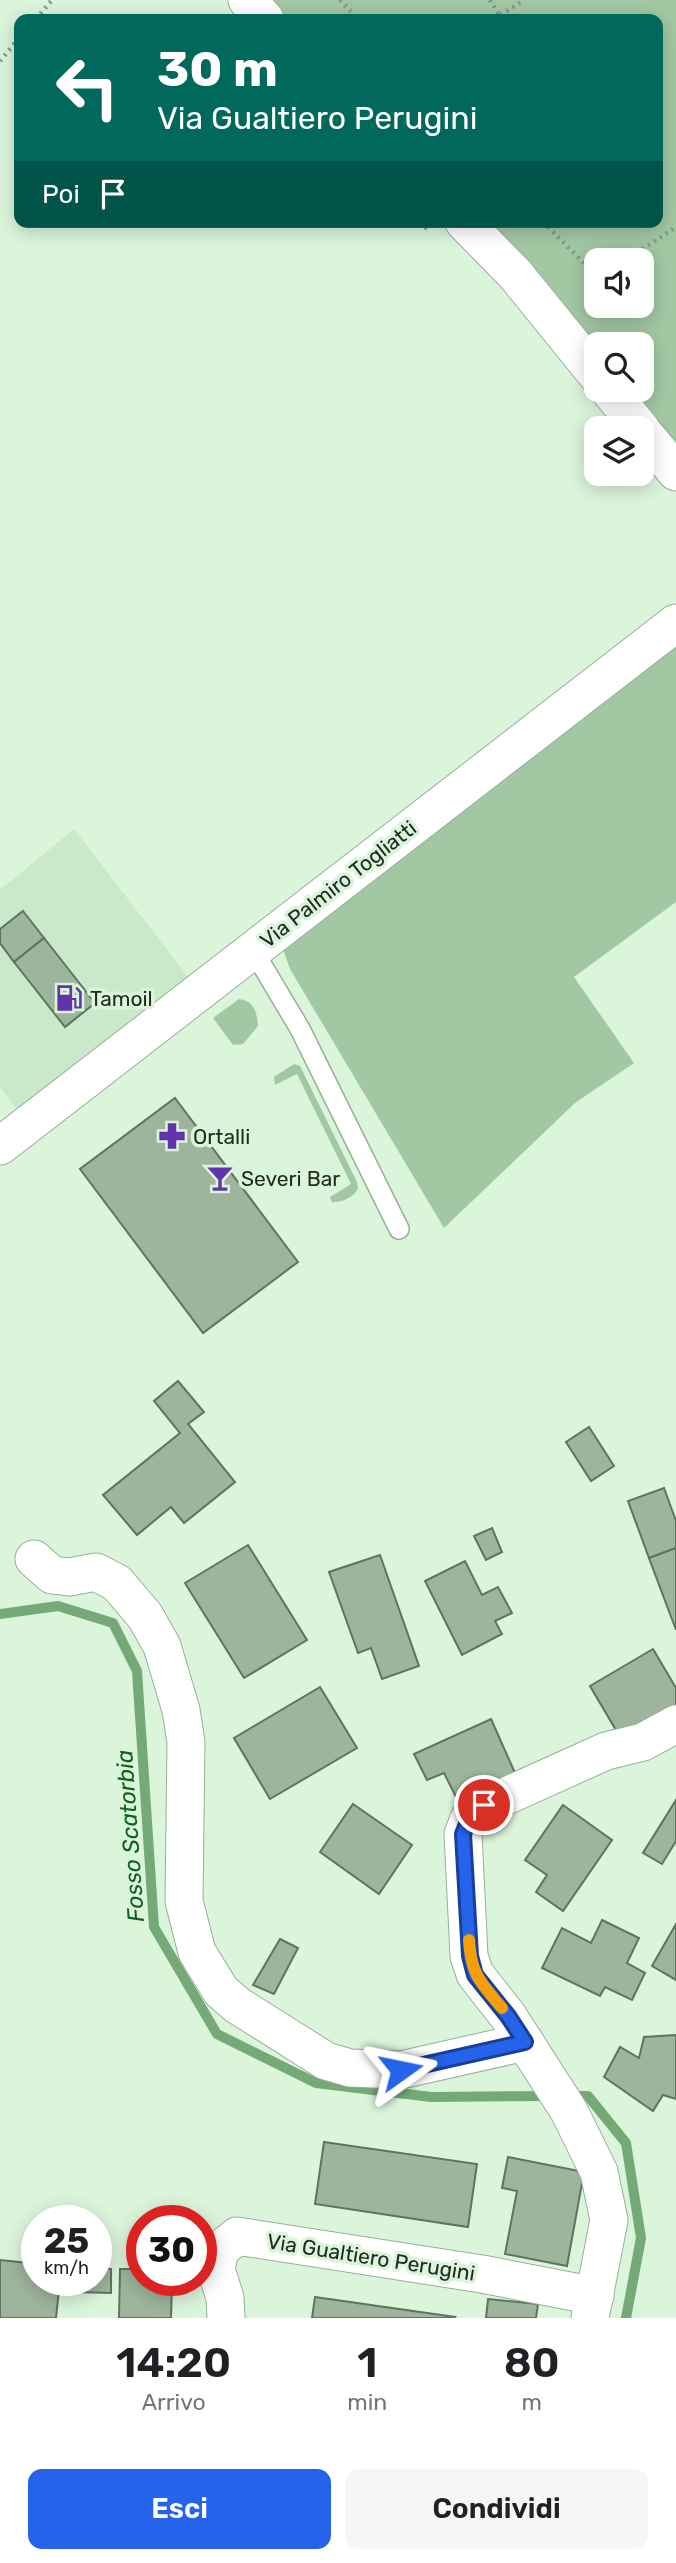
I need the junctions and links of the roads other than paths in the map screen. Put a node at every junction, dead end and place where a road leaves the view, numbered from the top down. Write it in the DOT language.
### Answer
graph roads {
  1 [pos="247,0"];
  2 [pos="260,14"];
  3 [pos="470,228"];
  4 [pos="584,359"];
  5 [pos="619,402"];
  6 [pos="630,416"];
  7 [pos="654,446"];
  8 [pos="676,472"];
  9 [pos="676,623"];
  10 [pos="253,950"];
  11 [pos="0,1146"];
  12 [pos="399,1229"];
  13 [pos="34,1559"];
  14 [pos="676,1724"];
  15 [pos="535,2057"];
  16 [pos="593,2307"];
  17 [pos="226,2318"];
  1 -- 2 [label="street"];
  3 -- 4 [label="street"];
  5 -- 6 [label="street"];
  7 -- 8 [label="street"];
  9 -- 10 [label="street, Via Palmiro Togliatti"];
  10 -- 11 [label="street, Via Palmiro Togliatti"];
  10 -- 12 [label="lane"];
  13 -- 15 [label="street"];
  14 -- 15 [label="street, Via Gualtiero Perugini"];
  15 -- 16 [label="street, Via Gualtiero Perugini"];
  16 -- 17 [label="street, Via Gualtiero Perugini"];
}
